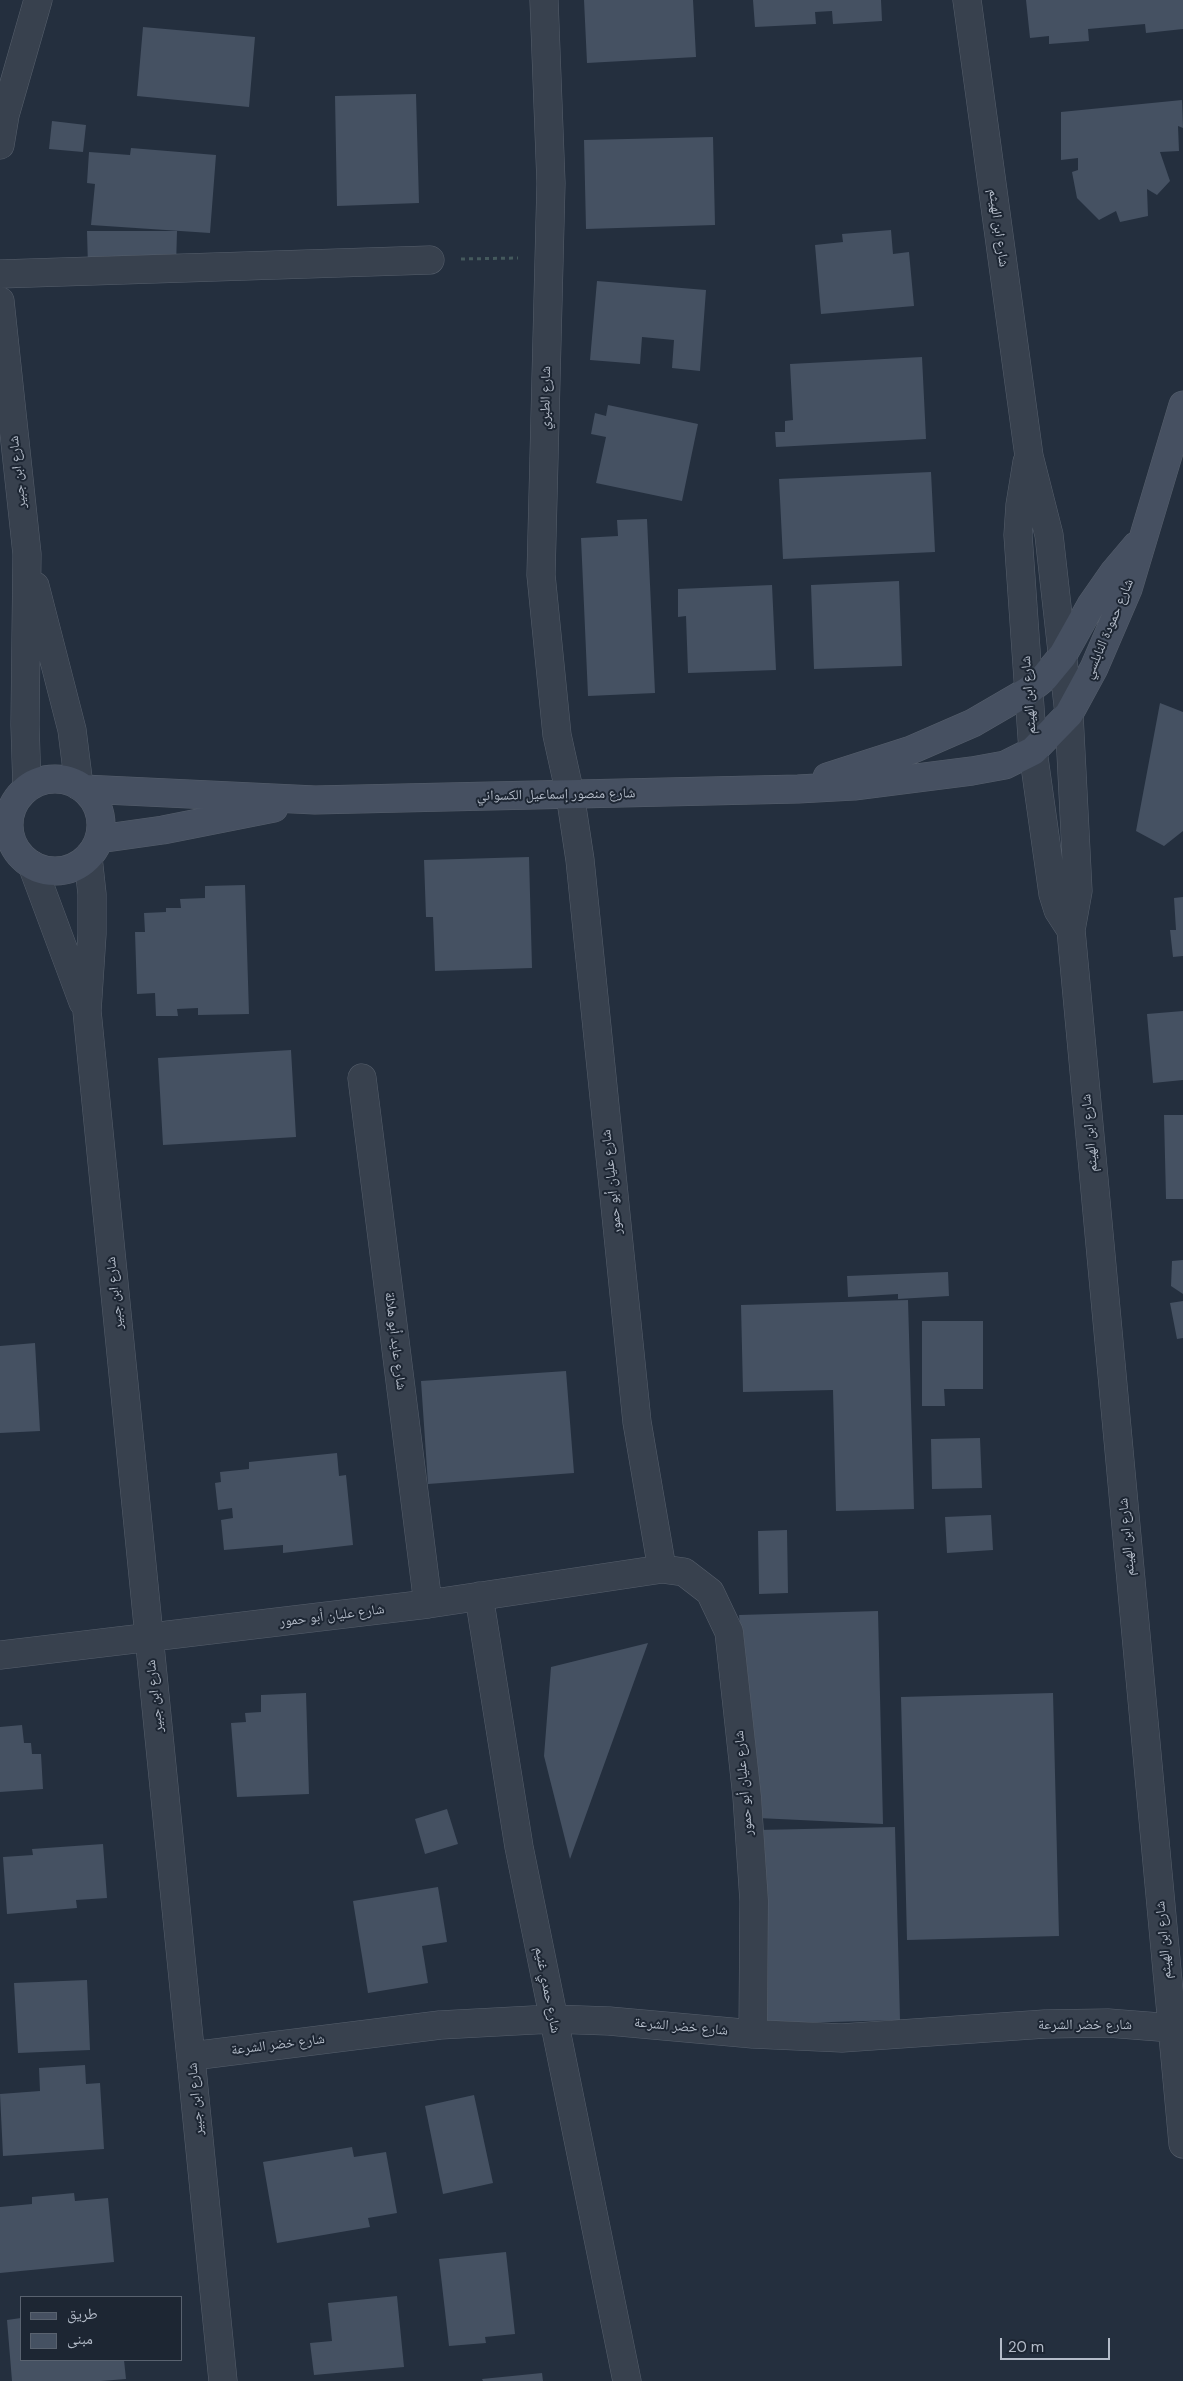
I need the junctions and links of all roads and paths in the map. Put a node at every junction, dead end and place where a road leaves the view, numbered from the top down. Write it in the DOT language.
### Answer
graph roads {
  1 [pos="38,0"];
  2 [pos="544,0"];
  3 [pos="967,0"];
  4 [pos="0,145"];
  5 [pos="548,257"];
  6 [pos="430,260"];
  7 [pos="0,274"];
  8 [pos="0,301"];
  9 [pos="1183,405"];
  10 [pos="1029,456"];
  11 [pos="1141,540"];
  12 [pos="27,554"];
  13 [pos="1063,655"];
  14 [pos="1028,691"];
  15 [pos="1069,714"];
  16 [pos="1033,751"];
  17 [pos="81,788"];
  18 [pos="798,789"];
  19 [pos="570,794"];
  20 [pos="14,796"];
  21 [pos="315,800"];
  22 [pos="93,848"];
  23 [pos="17,857"];
  24 [pos="1071,930"];
  25 [pos="87,1011"];
  26 [pos="362,1078"];
  27 [pos="662,1569"];
  28 [pos="479,1596"];
  29 [pos="428,1604"];
  30 [pos="150,1638"];
  31 [pos="0,1655"];
  32 [pos="552,2019"];
  33 [pos="1177,2030"];
  34 [pos="753,2034"];
  35 [pos="192,2056"];
  36 [pos="1183,2144"];
  37 [pos="223,2381"];
  38 [pos="627,2381"];
  1 -- 4 [label="street"];
  2 -- 5 [label="street, شارع الطبري"];
  3 -- 10 [label="street, شارع ابن الهيثم"];
  5 -- 6 [label="path"];
  5 -- 19 [label="street, شارع الطبري"];
  6 -- 7 [label="street"];
  8 -- 12 [label="street, شارع ابن جبير"];
  9 -- 11 [label="street, شارع حمودة النابلسي"];
  10 -- 13 [label="street, شارع ابن الهيثم"];
  10 -- 14 [label="street, شارع ابن الهيثم"];
  11 -- 13 [label="street, شارع حمودة النابلسي"];
  11 -- 15 [label="street, شارع حمودة النابلسي"];
  12 -- 17 [label="street, شارع ابن جبير"];
  12 -- 20 [label="street, شارع ابن جبير"];
  13 -- 14 [label="street, شارع منصور إسماعيل الكسواني"];
  13 -- 15 [label="street, شارع ابن الهيثم"];
  14 -- 16 [label="street, شارع ابن الهيثم"];
  14 -- 18 [label="street, شارع منصور إسماعيل الكسواني"];
  15 -- 16 [label="street, شارع منصور إسماعيل الكسواني"];
  15 -- 24 [label="street, شارع ابن الهيثم"];
  16 -- 18 [label="street, شارع منصور إسماعيل الكسواني"];
  16 -- 24 [label="street, شارع ابن الهيثم"];
  17 -- 20 [label="street"];
  17 -- 21 [label="street, شارع منصور إسماعيل الكسواني"];
  17 -- 22 [label="street"];
  18 -- 19 [label="street, شارع منصور إسماعيل الكسواني"];
  19 -- 21 [label="street, شارع منصور إسماعيل الكسواني"];
  19 -- 27 [label="street, شارع عليان أبو حمور"];
  20 -- 23 [label="street"];
  21 -- 22 [label="street, شارع منصور إسماعيل الكسواني"];
  22 -- 23 [label="street"];
  22 -- 25 [label="street, شارع ابن جبير"];
  23 -- 25 [label="street, شارع ابن جبير"];
  24 -- 33 [label="street, شارع ابن الهيثم"];
  25 -- 30 [label="street, شارع ابن جبير"];
  26 -- 29 [label="street, شارع عايد أبو هلالة"];
  27 -- 28 [label="street, شارع عليان أبو حمور"];
  27 -- 34 [label="street, شارع عليان أبو حمور"];
  28 -- 29 [label="street, شارع عليان أبو حمور"];
  28 -- 32 [label="street, شارع حمدي غنيم"];
  29 -- 30 [label="street, شارع عليان أبو حمور"];
  30 -- 31 [label="street, شارع عليان أبو حمور"];
  30 -- 35 [label="street, شارع ابن جبير"];
  32 -- 34 [label="street, شارع خضر الشرعة"];
  32 -- 35 [label="street, شارع خضر الشرعة"];
  32 -- 38 [label="street, شارع حمدي غنيم"];
  33 -- 34 [label="street, شارع خضر الشرعة"];
  33 -- 36 [label="street, شارع ابن الهيثم"];
  35 -- 37 [label="street, شارع ابن جبير"];
}
